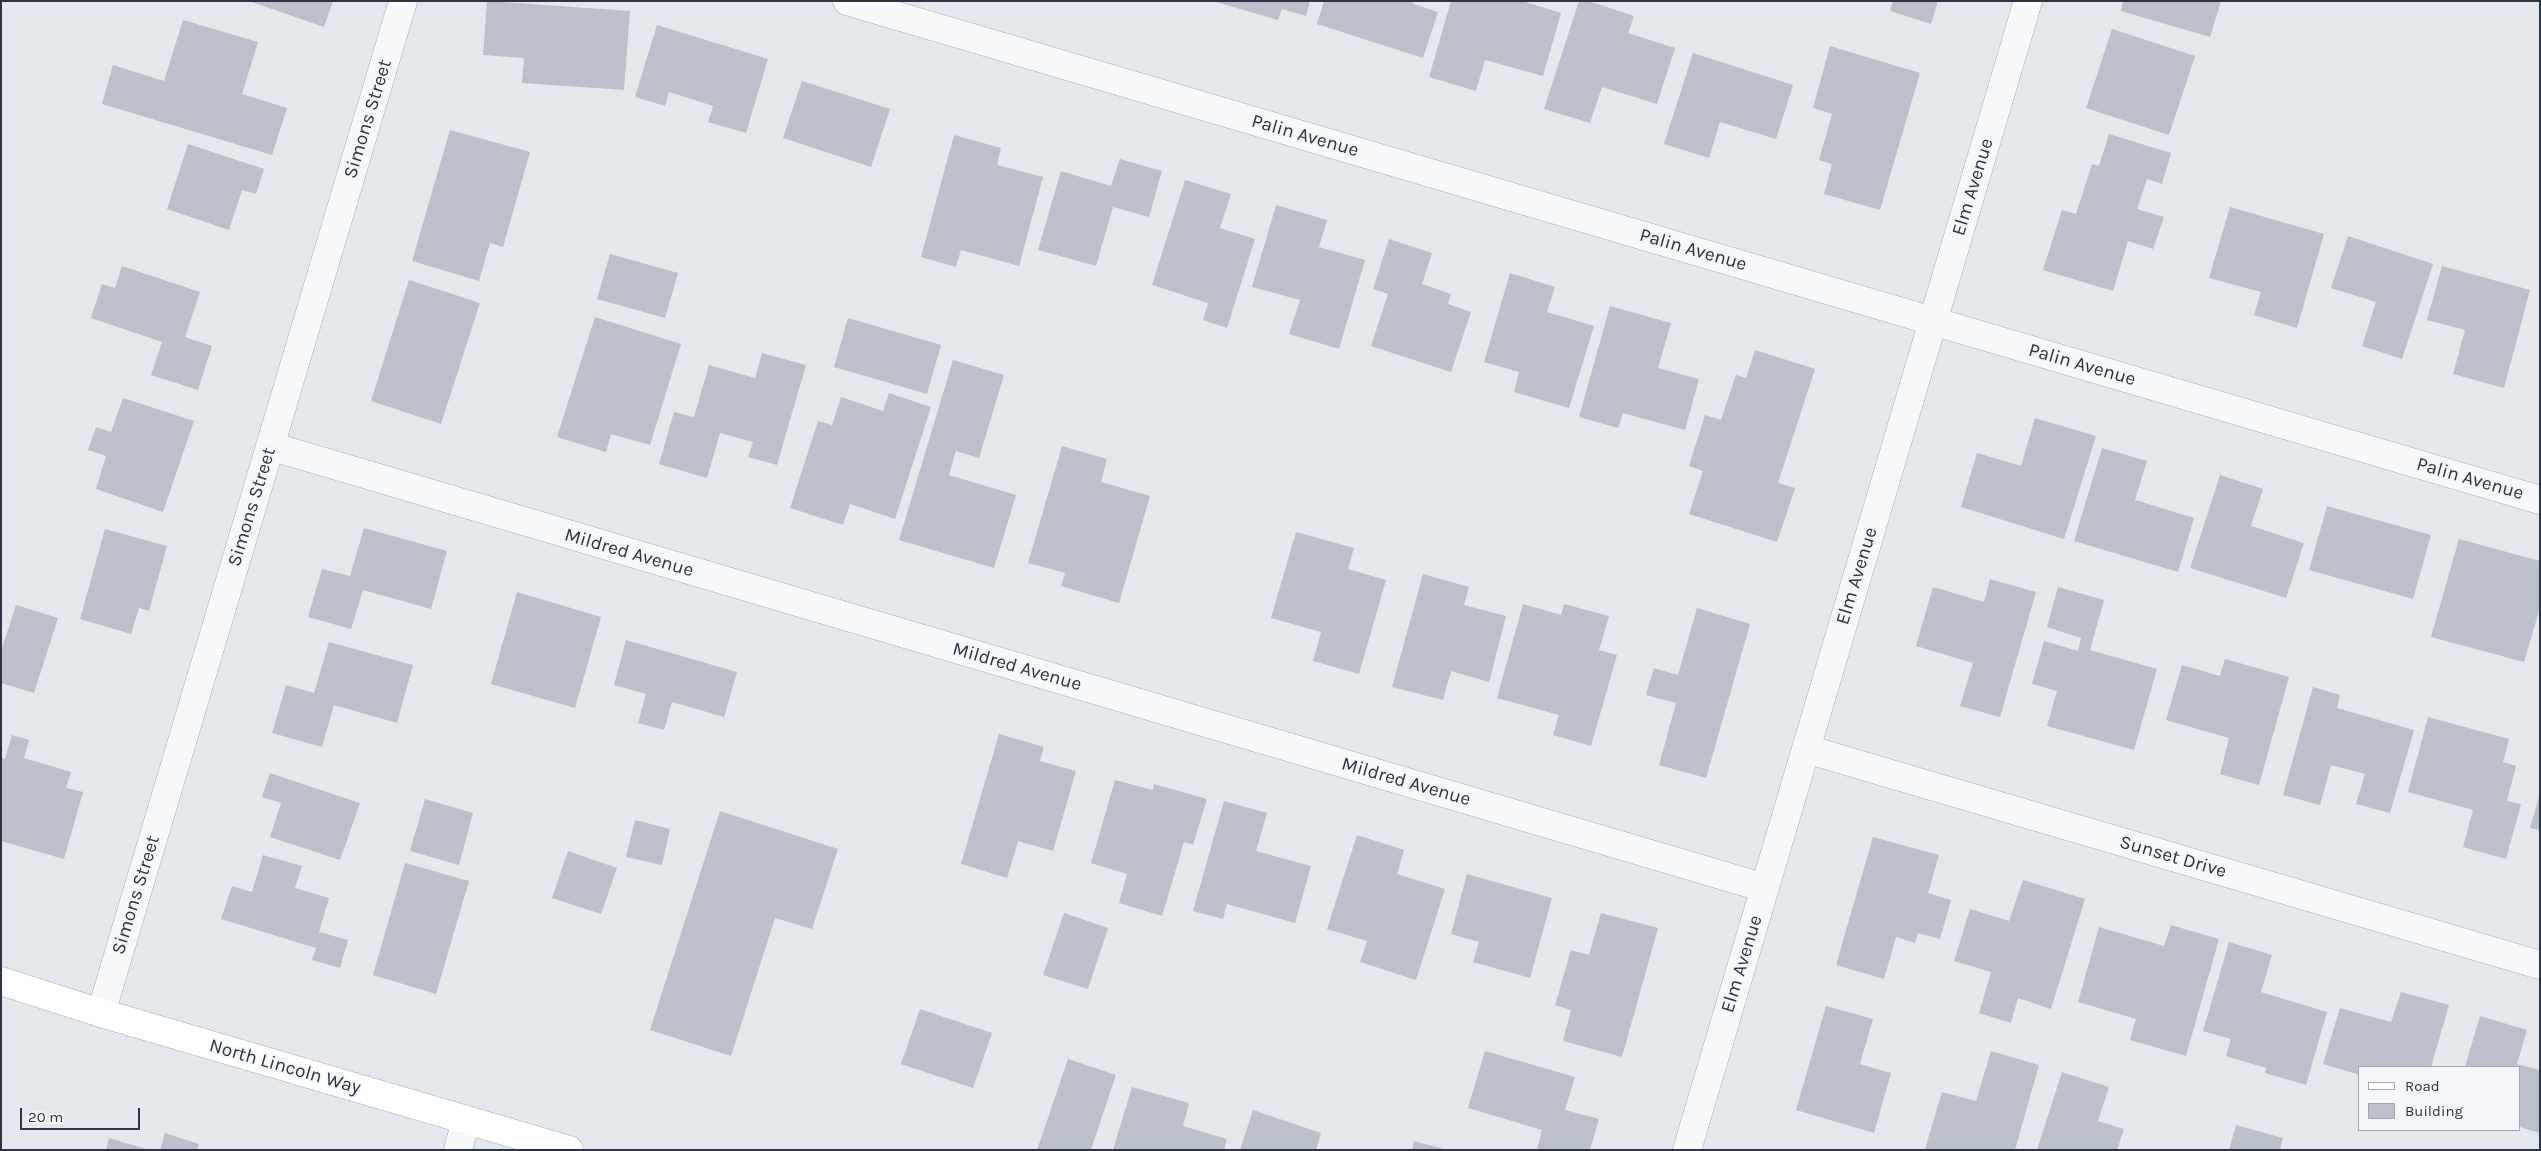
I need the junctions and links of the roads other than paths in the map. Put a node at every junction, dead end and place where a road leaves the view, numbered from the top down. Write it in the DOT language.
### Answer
graph roads {
  1 [pos="403,1"];
  2 [pos="847,1"];
  3 [pos="2028,1"];
  4 [pos="1933,321"];
  5 [pos="270,446"];
  6 [pos="2540,500"];
  7 [pos="1806,749"];
  8 [pos="1764,888"];
  9 [pos="2540,965"];
  10 [pos="1,981"];
  11 [pos="101,1013"];
  12 [pos="466,1120"];
  13 [pos="458,1150"];
  14 [pos="569,1150"];
  15 [pos="1686,1150"];
  1 -- 5 [label="street, Simons Street"];
  2 -- 4 [label="street, Palin Avenue"];
  3 -- 4 [label="street, Elm Avenue"];
  4 -- 6 [label="street, Palin Avenue"];
  4 -- 7 [label="street, Elm Avenue"];
  5 -- 8 [label="street, Mildred Avenue"];
  5 -- 11 [label="street, Simons Street"];
  7 -- 8 [label="street, Elm Avenue"];
  7 -- 9 [label="street, Sunset Drive"];
  8 -- 15 [label="street, Elm Avenue"];
  10 -- 11 [label="main road, North Lincoln Way"];
  11 -- 12 [label="main road, North Lincoln Way"];
  12 -- 13 [label="street"];
  12 -- 14 [label="main road, North Lincoln Way"];
}
